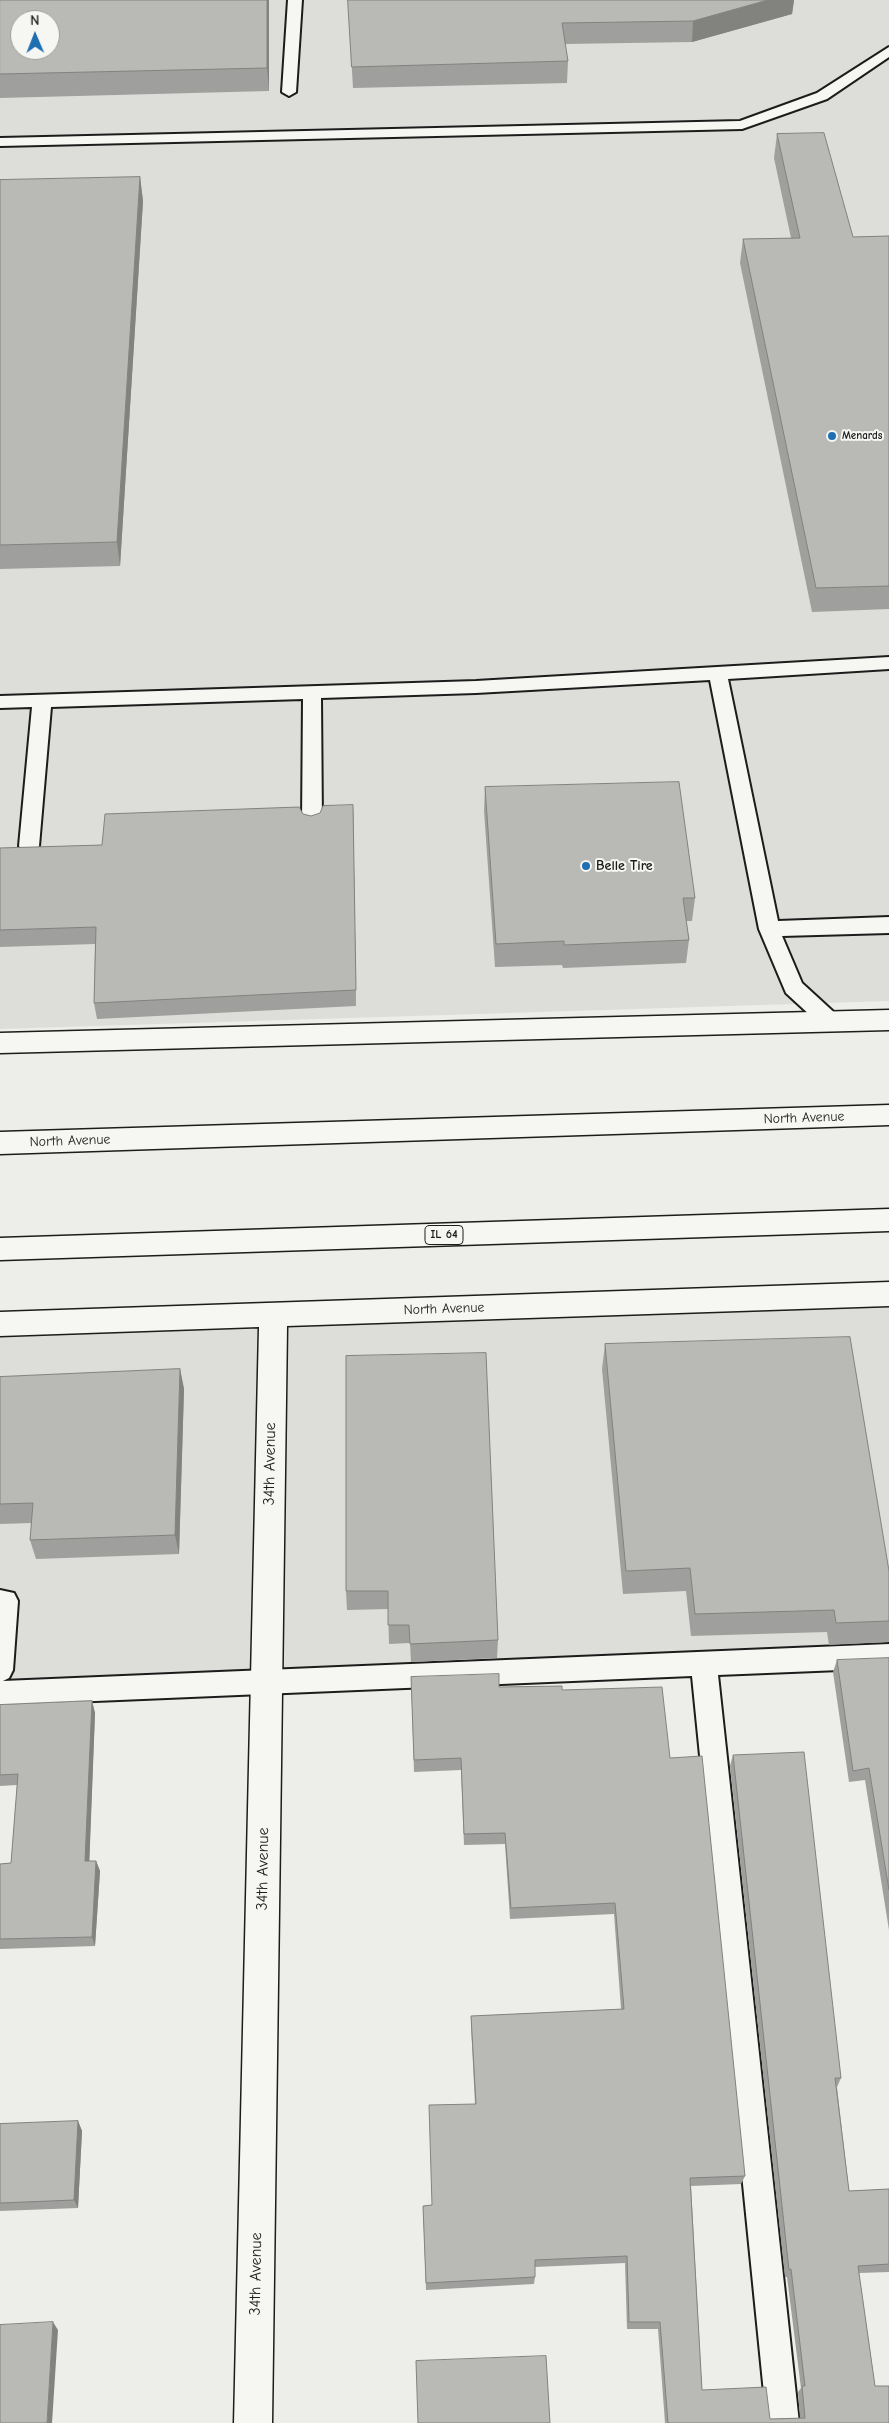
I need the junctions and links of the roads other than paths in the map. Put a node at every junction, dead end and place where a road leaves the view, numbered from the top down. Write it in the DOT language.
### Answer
graph roads {
  1 [pos="295,0"];
  2 [pos="889,51"];
  3 [pos="289,92"];
  4 [pos="0,142"];
  5 [pos="889,663"];
  6 [pos="718,673"];
  7 [pos="312,692"];
  8 [pos="42,701"];
  9 [pos="0,702"];
  10 [pos="312,824"];
  11 [pos="29,846"];
  12 [pos="889,925"];
  13 [pos="769,929"];
  14 [pos="889,1020"];
  15 [pos="831,1022"];
  16 [pos="0,1042"];
  17 [pos="889,1115"];
  18 [pos="0,1143"];
  19 [pos="889,1220"];
  20 [pos="0,1249"];
  21 [pos="889,1294"];
  22 [pos="273,1314"];
  23 [pos="0,1324"];
  24 [pos="0,1601"];
  25 [pos="889,1656"];
  26 [pos="704,1663"];
  27 [pos="0,1670"];
  28 [pos="266,1682"];
  29 [pos="0,1693"];
  30 [pos="253,2423"];
  31 [pos="782,2423"];
  1 -- 3 [label="lane"];
  2 -- 4 [label="lane"];
  5 -- 6 [label="lane"];
  6 -- 7 [label="lane"];
  6 -- 13 [label="lane"];
  7 -- 8 [label="lane"];
  7 -- 10 [label="lane"];
  8 -- 9 [label="lane"];
  8 -- 11 [label="lane"];
  12 -- 13 [label="lane"];
  13 -- 15 [label="lane"];
  14 -- 15 [label="street"];
  15 -- 16 [label="street"];
  17 -- 18 [label="street, North Avenue"];
  19 -- 20 [label="street, IL 64"];
  21 -- 22 [label="street, North Avenue"];
  22 -- 23 [label="street, North Avenue"];
  22 -- 28 [label="street, 34th Avenue"];
  24 -- 27 [label="lane"];
  25 -- 26 [label="lane"];
  26 -- 28 [label="lane"];
  26 -- 31 [label="lane"];
  28 -- 29 [label="lane"];
  28 -- 30 [label="street, 34th Avenue"];
}
